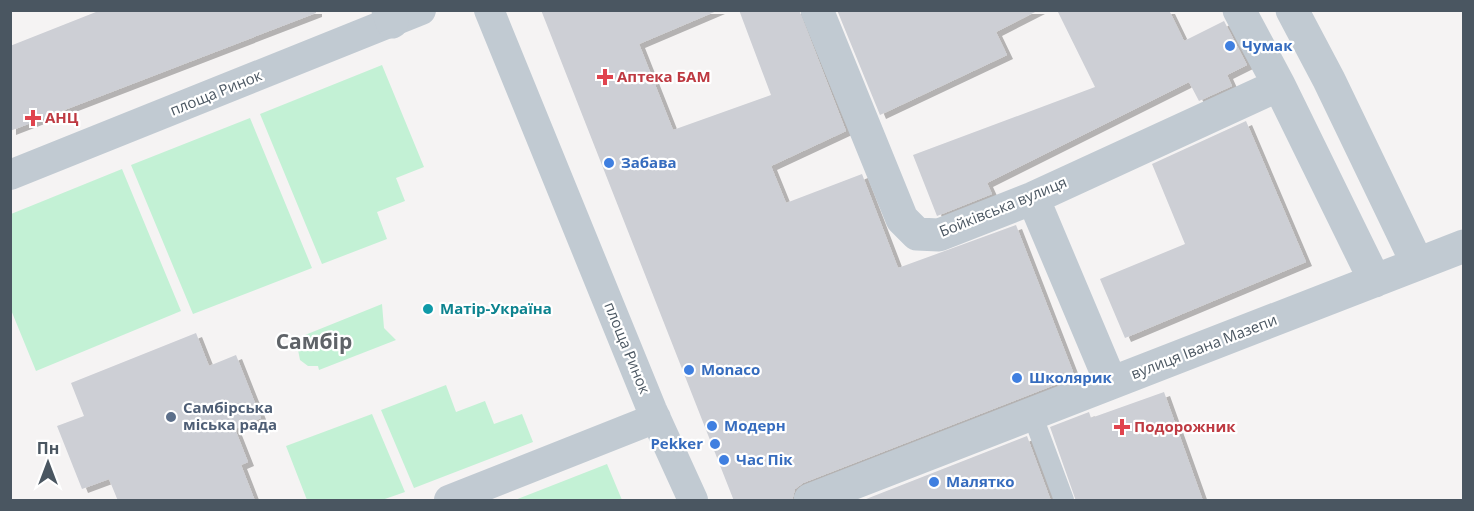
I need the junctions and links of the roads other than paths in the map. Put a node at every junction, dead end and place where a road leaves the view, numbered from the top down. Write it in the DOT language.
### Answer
graph roads {
  1 [pos="489,10"];
  2 [pos="817,10"];
  3 [pos="1239,10"];
  4 [pos="1292,10"];
  5 [pos="400,14"];
  6 [pos="1280,85"];
  7 [pos="10,175"];
  8 [pos="1033,198"];
  9 [pos="1464,246"];
  10 [pos="1417,263"];
  11 [pos="1375,281"];
  12 [pos="1111,383"];
  13 [pos="1032,414"];
  14 [pos="656,418"];
  15 [pos="448,501"];
  16 [pos="693,501"];
  17 [pos="810,501"];
  18 [pos="1064,501"];
  1 -- 14 [label="street, площа Ринок"];
  2 -- 8 [label="street, Бойківська вулиця"];
  3 -- 6 [label="street"];
  4 -- 10 [label="street"];
  5 -- 7 [label="street, площа Ринок"];
  6 -- 8 [label="street, Бойківська вулиця"];
  6 -- 11 [label="street"];
  8 -- 12 [label="street"];
  9 -- 10 [label="street, вулиця Івана Мазепи"];
  10 -- 11 [label="street, вулиця Івана Мазепи"];
  11 -- 12 [label="street, вулиця Івана Мазепи"];
  12 -- 13 [label="street, вулиця Івана Мазепи"];
  13 -- 17 [label="street, вулиця Івана Мазепи"];
  13 -- 18 [label="lane"];
  14 -- 15 [label="street"];
  14 -- 16 [label="street, площа Ринок"];
}
